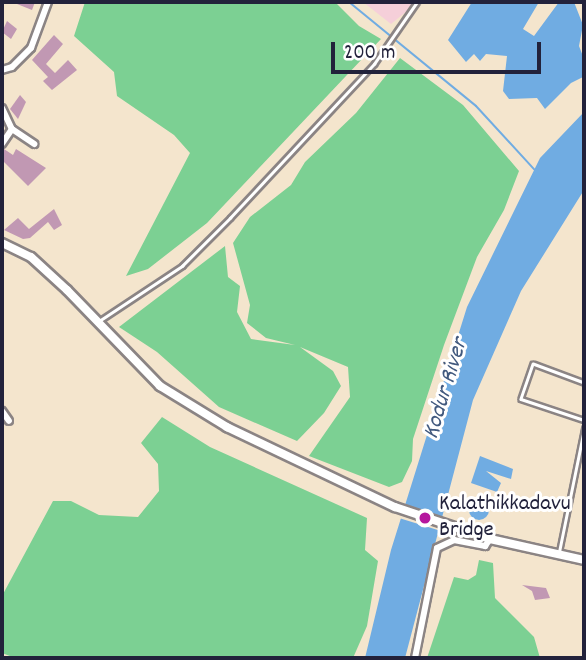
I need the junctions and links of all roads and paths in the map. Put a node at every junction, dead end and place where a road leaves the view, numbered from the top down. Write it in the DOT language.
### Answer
graph roads {
  1 [pos="48,2"];
  2 [pos="417,2"];
  3 [pos="2,70"];
  4 [pos="2,108"];
  5 [pos="12,129"];
  6 [pos="2,144"];
  7 [pos="34,144"];
  8 [pos="2,243"];
  9 [pos="96,323"];
  10 [pos="584,383"];
  11 [pos="2,411"];
  12 [pos="584,420"];
  13 [pos="9,421"];
  14 [pos="584,429"];
  15 [pos="490,539"];
  16 [pos="558,555"];
  17 [pos="584,559"];
  18 [pos="415,658"];
  1 -- 3 [label="street"];
  2 -- 9 [label="lane"];
  4 -- 5 [label="street"];
  5 -- 6 [label="street"];
  5 -- 7 [label="street"];
  8 -- 9 [label="main road"];
  9 -- 15 [label="main road"];
  10 -- 12 [label="lane"];
  11 -- 13 [label="street"];
  14 -- 16 [label="lane"];
  15 -- 16 [label="main road"];
  15 -- 18 [label="street"];
  16 -- 17 [label="main road"];
}
